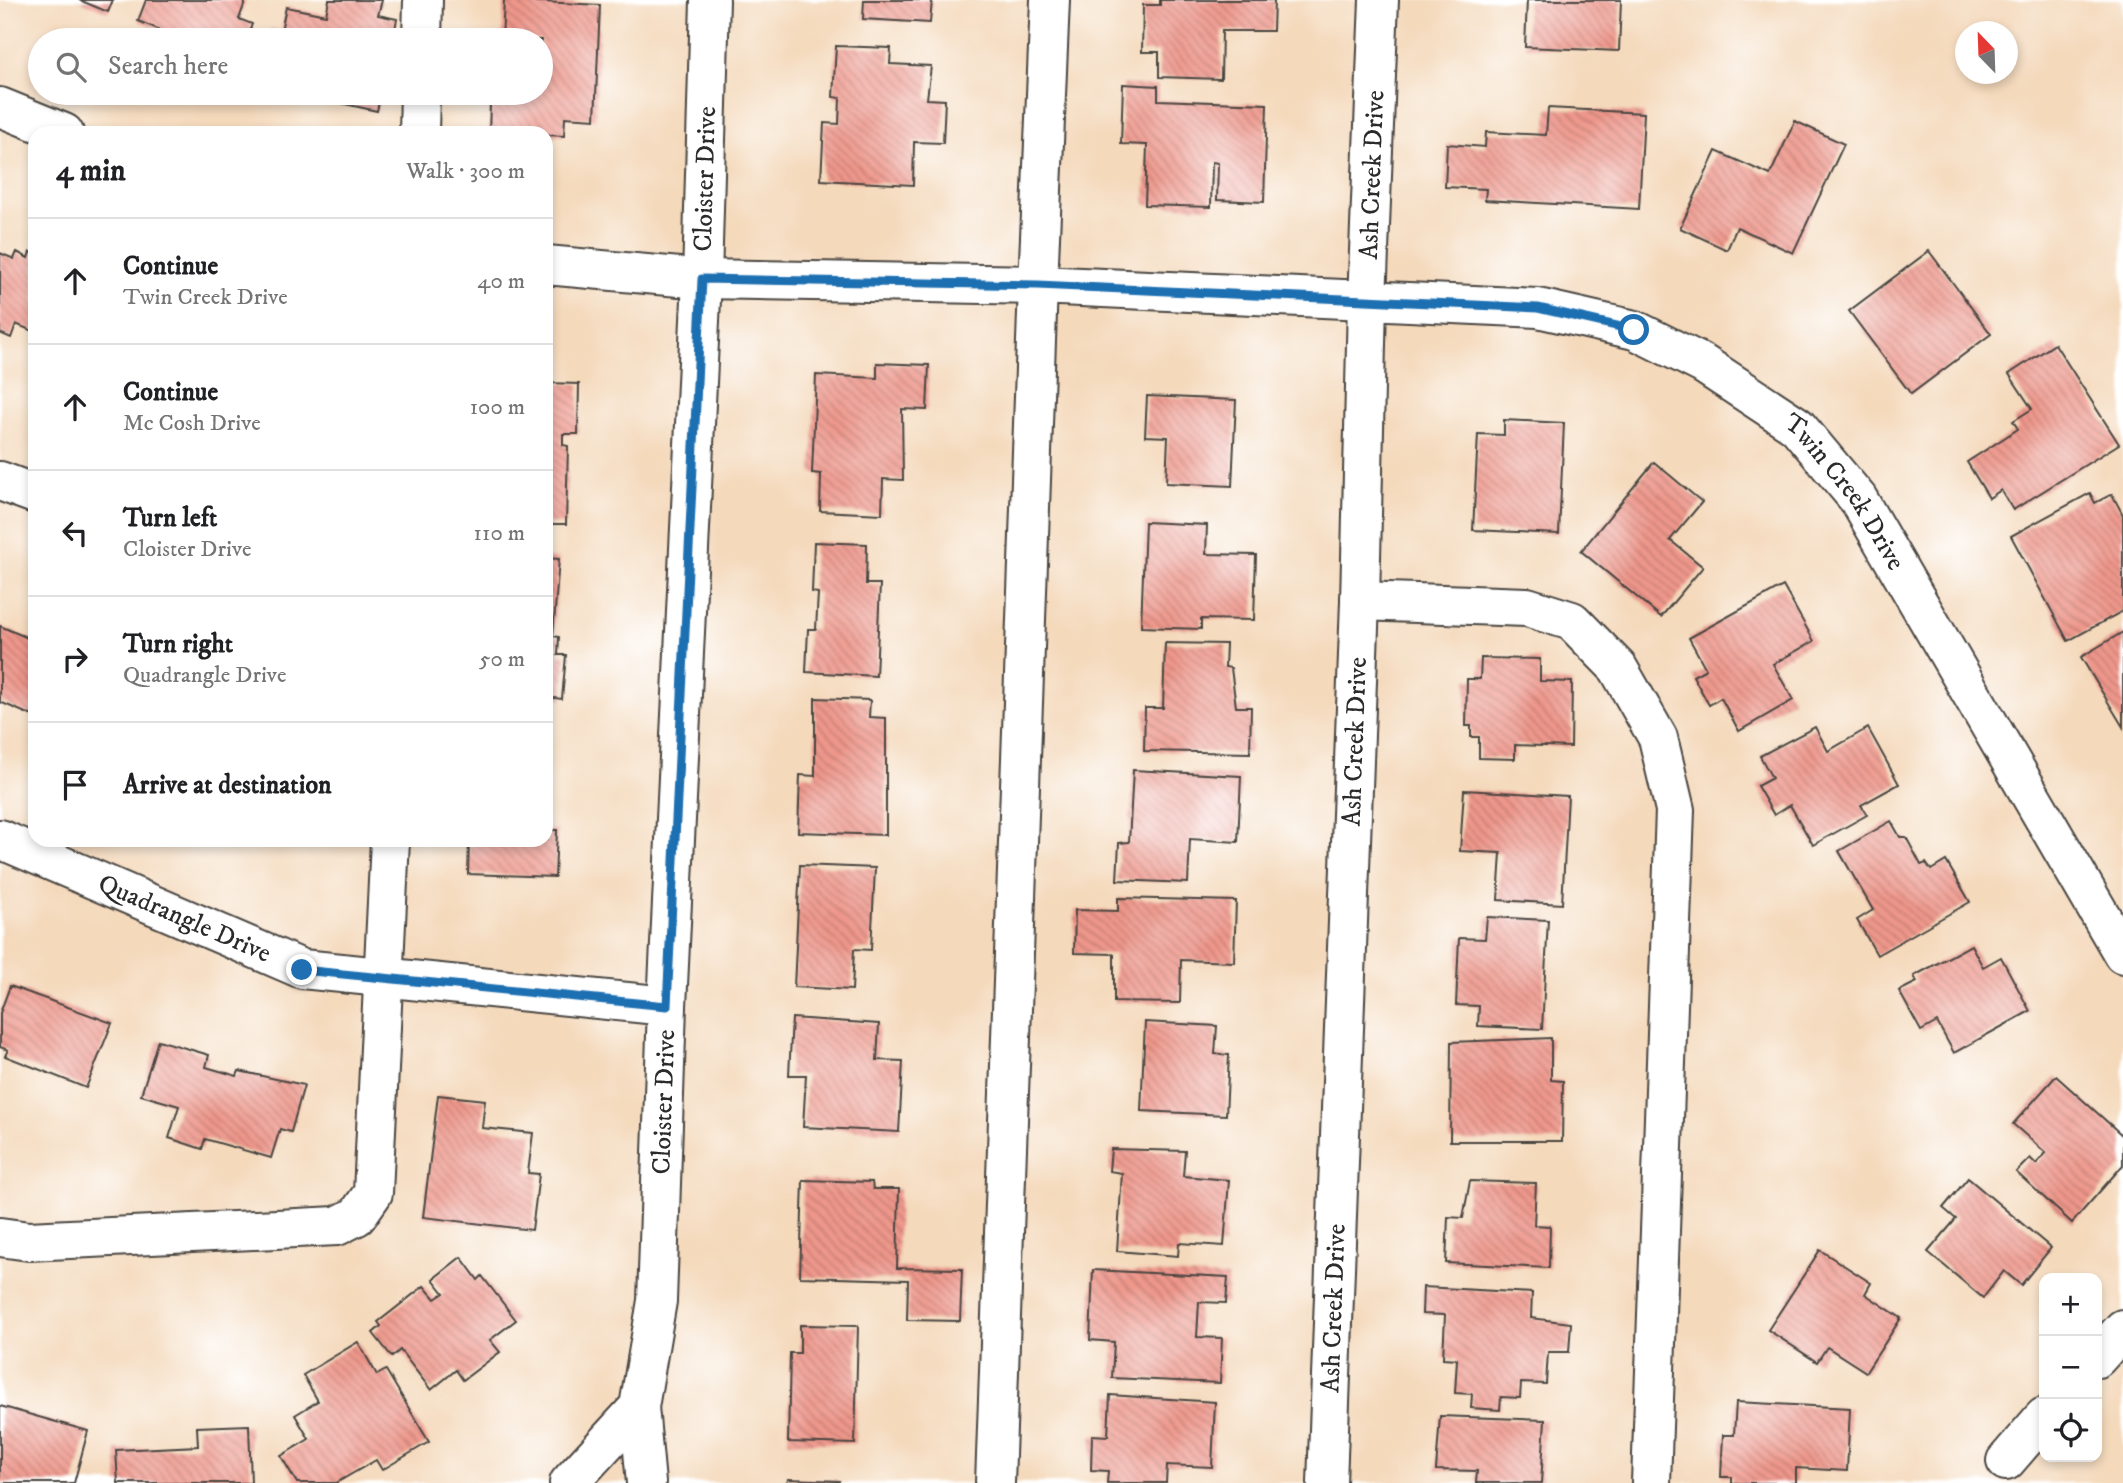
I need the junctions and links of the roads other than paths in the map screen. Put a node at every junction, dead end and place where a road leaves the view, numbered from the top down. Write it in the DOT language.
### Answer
graph roads {
  1 [pos="423,0"];
  2 [pos="710,0"];
  3 [pos="1051,0"];
  4 [pos="1379,0"];
  5 [pos="422,28"];
  6 [pos="420,105"];
  7 [pos="0,107"];
  8 [pos="47,126"];
  9 [pos="419,126"];
  10 [pos="553,266"];
  11 [pos="702,279"];
  12 [pos="1038,285"];
  13 [pos="1367,301"];
  14 [pos="0,481"];
  15 [pos="28,491"];
  16 [pos="1360,601"];
  17 [pos="0,838"];
  18 [pos="390,847"];
  19 [pos="2123,954"];
  20 [pos="384,978"];
  21 [pos="667,1006"];
  22 [pos="0,1237"];
  23 [pos="2123,1329"];
  24 [pos="2102,1352"];
  25 [pos="639,1407"];
  26 [pos="2039,1423"];
  27 [pos="2006,1461"];
  28 [pos="569,1483"];
  29 [pos="646,1483"];
  30 [pos="995,1483"];
  31 [pos="1327,1483"];
  32 [pos="1651,1483"];
  1 -- 5 [label="street"];
  2 -- 11 [label="street, Cloister Drive"];
  3 -- 12 [label="street"];
  4 -- 13 [label="street, Ash Creek Drive"];
  6 -- 9 [label="street"];
  7 -- 8 [label="street"];
  10 -- 11 [label="street, Twin Creek Drive"];
  11 -- 12 [label="street, Twin Creek Drive"];
  11 -- 21 [label="street, Cloister Drive"];
  12 -- 13 [label="street, Twin Creek Drive"];
  12 -- 30 [label="street"];
  13 -- 16 [label="street, Ash Creek Drive"];
  13 -- 19 [label="street, Twin Creek Drive"];
  14 -- 15 [label="street"];
  16 -- 31 [label="street, Ash Creek Drive"];
  16 -- 32 [label="street"];
  17 -- 20 [label="street, Quadrangle Drive"];
  18 -- 20 [label="street"];
  20 -- 21 [label="street, Quadrangle Drive"];
  20 -- 22 [label="street"];
  21 -- 25 [label="street, Cloister Drive"];
  23 -- 24 [label="street"];
  25 -- 28 [label="street"];
  25 -- 29 [label="street, Cloister Drive"];
  26 -- 27 [label="street"];
}
